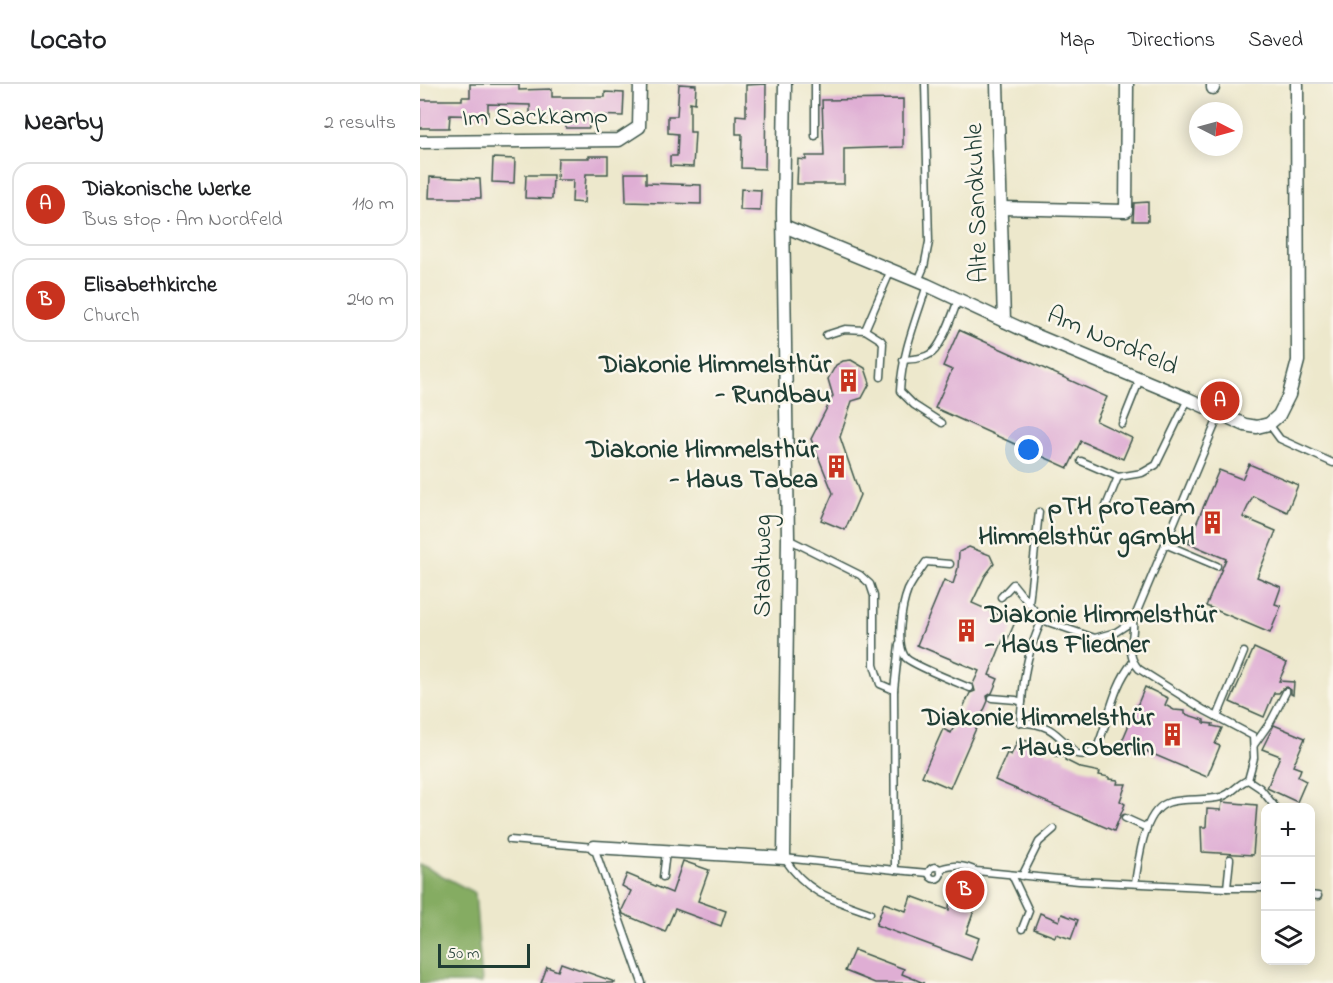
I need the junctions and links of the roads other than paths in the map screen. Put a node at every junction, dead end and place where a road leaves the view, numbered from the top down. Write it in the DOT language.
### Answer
graph roads {
  1 [pos="640,84"];
  2 [pos="786,84"];
  3 [pos="815,84"];
  4 [pos="925,84"];
  5 [pos="997,84"];
  6 [pos="1127,84"];
  7 [pos="1297,84"];
  8 [pos="815,136"];
  9 [pos="420,142"];
  10 [pos="1001,208"];
  11 [pos="784,226"];
  12 [pos="891,270"];
  13 [pos="923,283"];
  14 [pos="959,300"];
  15 [pos="1004,321"];
  16 [pos="865,330"];
  17 [pos="826,335"];
  18 [pos="903,360"];
  19 [pos="881,377"];
  20 [pos="1140,379"];
  21 [pos="1188,399"];
  22 [pos="1220,413"];
  23 [pos="942,423"];
  24 [pos="1122,424"];
  25 [pos="1269,424"];
  26 [pos="1081,461"];
  27 [pos="1333,463"];
  28 [pos="1118,477"];
  29 [pos="1104,511"];
  30 [pos="1039,512"];
  31 [pos="788,538"];
  32 [pos="1165,544"];
  33 [pos="950,564"];
  34 [pos="1217,566"];
  35 [pos="1001,597"];
  36 [pos="1029,604"];
  37 [pos="1042,620"];
  38 [pos="1133,621"];
  39 [pos="899,644"];
  40 [pos="1244,652"];
  41 [pos="1133,662"];
  42 [pos="970,688"];
  43 [pos="894,690"];
  44 [pos="1286,692"];
  45 [pos="992,698"];
  46 [pos="1022,702"];
  47 [pos="1217,717"];
  48 [pos="1254,746"];
  49 [pos="1248,780"];
  50 [pos="1272,803"];
  51 [pos="1125,818"];
  52 [pos="1147,828"];
  53 [pos="1054,829"];
  54 [pos="510,840"];
  55 [pos="594,848"];
  56 [pos="666,852"];
  57 [pos="784,858"];
  58 [pos="1230,859"];
  59 [pos="895,870"];
  60 [pos="1012,875"];
  61 [pos="1022,876"];
  62 [pos="663,877"];
  63 [pos="1135,883"];
  64 [pos="1227,888"];
  65 [pos="1261,888"];
  66 [pos="870,913"];
  67 [pos="1022,929"];
  68 [pos="642,983"];
  1 -- 9 [label="street, Im Sackkamp"];
  2 -- 11 [label="street, Stadtweg"];
  3 -- 8 [label="lane"];
  4 -- 13 [label="lane"];
  5 -- 10 [label="street, Alte Sandkuhle"];
  6 -- 10 [label="street"];
  7 -- 25 [label="street"];
  10 -- 15 [label="street, Alte Sandkuhle"];
  11 -- 12 [label="street, Am Nordfeld"];
  11 -- 31 [label="street, Stadtweg"];
  12 -- 13 [label="street, Am Nordfeld"];
  12 -- 16 [label="lane"];
  13 -- 14 [label="street, Am Nordfeld"];
  13 -- 18 [label="lane"];
  14 -- 15 [label="street, Am Nordfeld"];
  14 -- 18 [label="lane"];
  15 -- 20 [label="street, Am Nordfeld"];
  16 -- 17 [label="lane"];
  16 -- 19 [label="lane"];
  18 -- 23 [label="lane"];
  20 -- 21 [label="street, Am Nordfeld"];
  20 -- 24 [label="lane"];
  21 -- 22 [label="street, Am Nordfeld"];
  21 -- 28 [label="lane"];
  22 -- 25 [label="street, Am Nordfeld"];
  22 -- 32 [label="lane"];
  25 -- 27 [label="lane"];
  26 -- 28 [label="lane"];
  28 -- 29 [label="lane"];
  30 -- 36 [label="lane"];
  31 -- 43 [label="lane"];
  31 -- 57 [label="street, Stadtweg"];
  32 -- 34 [label="lane"];
  32 -- 38 [label="lane"];
  33 -- 39 [label="lane"];
  35 -- 36 [label="lane"];
  36 -- 37 [label="lane"];
  37 -- 38 [label="lane"];
  37 -- 46 [label="lane"];
  38 -- 41 [label="lane"];
  39 -- 42 [label="lane"];
  39 -- 43 [label="lane"];
  40 -- 47 [label="lane"];
  41 -- 46 [label="lane"];
  41 -- 47 [label="lane"];
  43 -- 59 [label="lane"];
  44 -- 48 [label="lane"];
  45 -- 46 [label="lane"];
  47 -- 48 [label="lane"];
  48 -- 49 [label="lane"];
  49 -- 50 [label="lane"];
  49 -- 52 [label="lane"];
  51 -- 52 [label="lane"];
  52 -- 63 [label="lane"];
  53 -- 61 [label="lane"];
  54 -- 55 [label="lane"];
  55 -- 56 [label="street"];
  55 -- 68 [label="lane"];
  56 -- 57 [label="street"];
  56 -- 62 [label="lane"];
  57 -- 59 [label="lane"];
  57 -- 66 [label="lane"];
  58 -- 64 [label="lane"];
  59 -- 60 [label="lane"];
  60 -- 61 [label="lane"];
  60 -- 67 [label="lane"];
  61 -- 63 [label="lane"];
  63 -- 64 [label="lane"];
  64 -- 65 [label="lane"];
}
